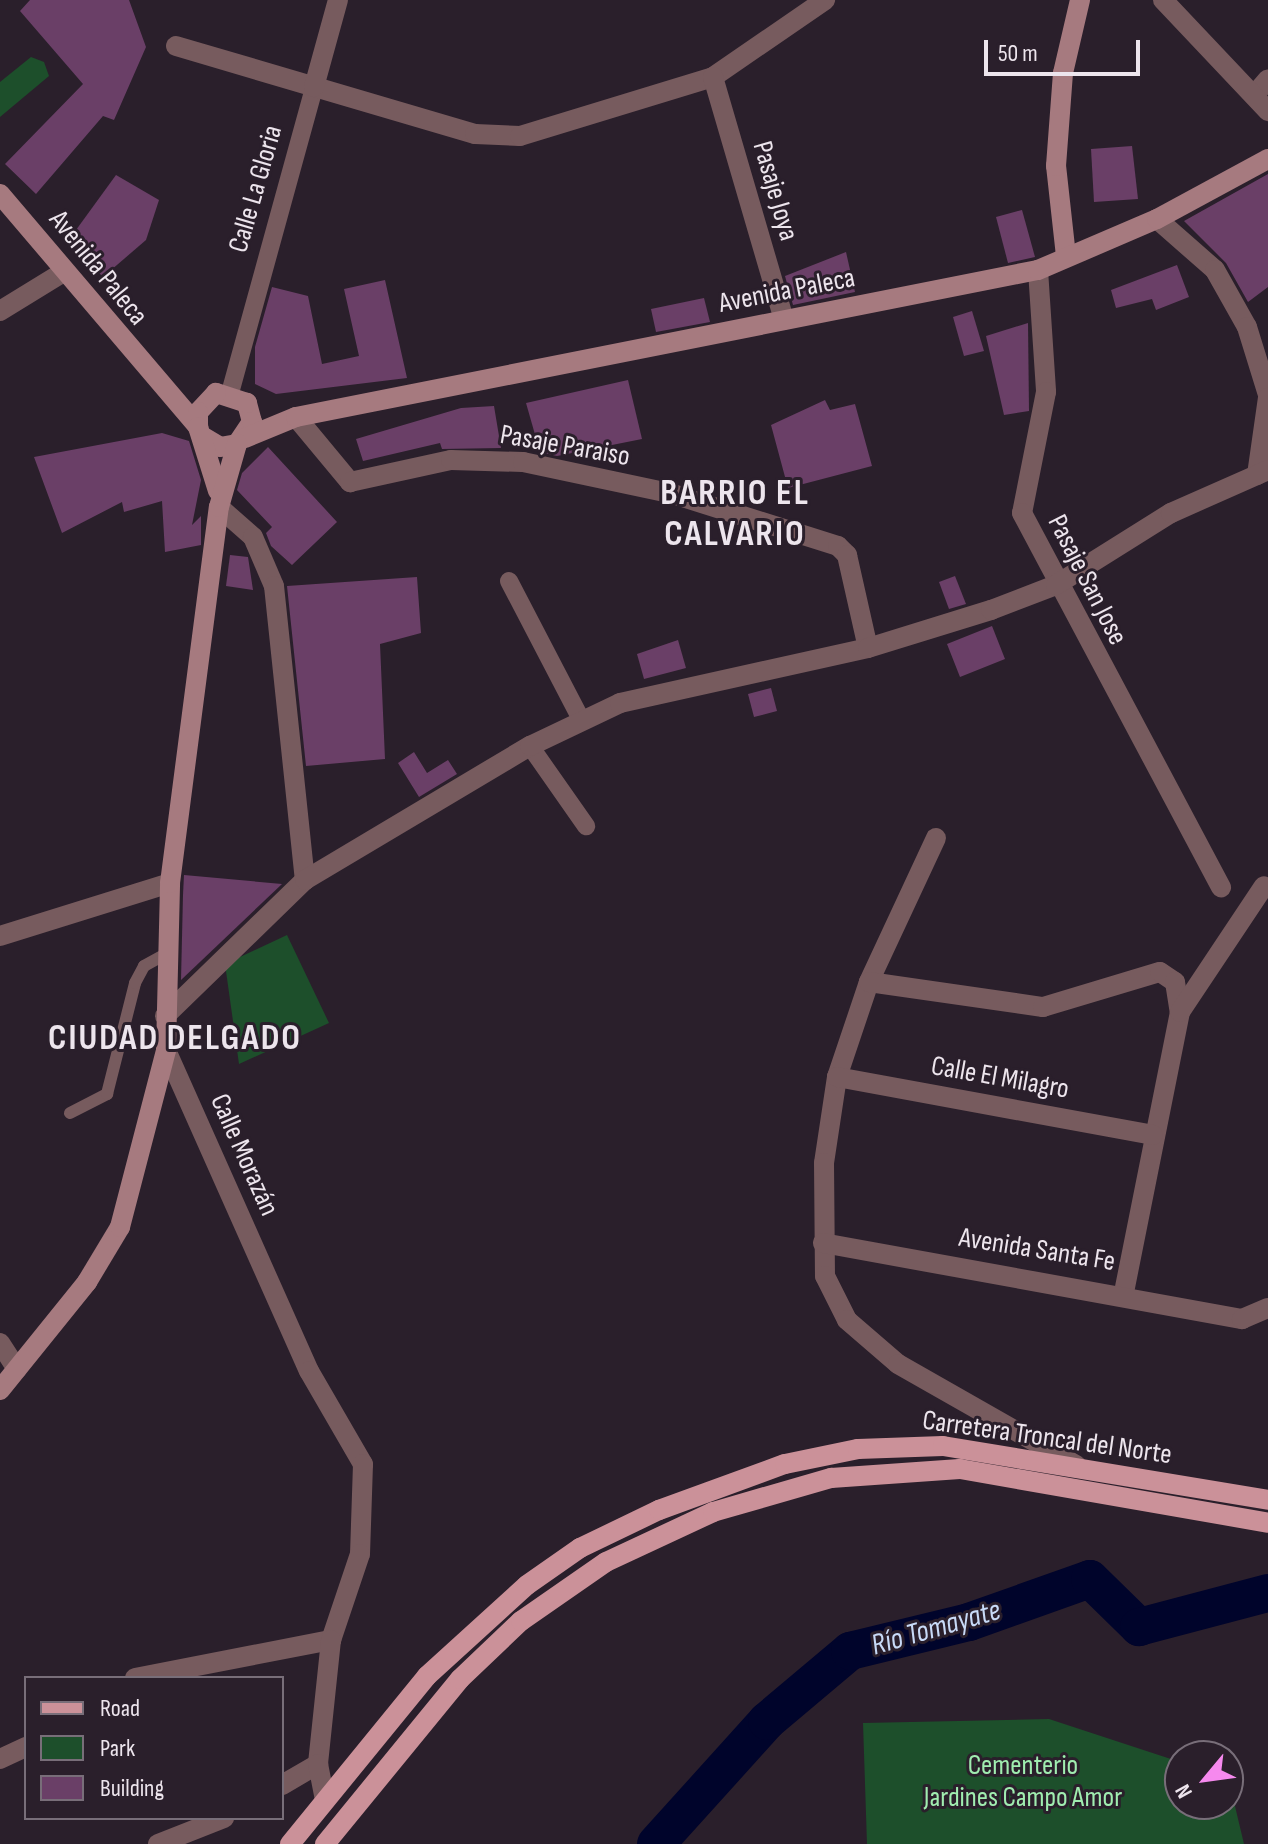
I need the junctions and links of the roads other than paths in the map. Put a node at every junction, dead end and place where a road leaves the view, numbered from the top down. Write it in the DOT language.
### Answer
graph roads {
  1 [pos="338,0"];
  2 [pos="825,0"];
  3 [pos="1080,0"];
  4 [pos="1163,0"];
  5 [pos="176,46"];
  6 [pos="713,77"];
  7 [pos="1262,86"];
  8 [pos="314,87"];
  9 [pos="1268,111"];
  10 [pos="1268,159"];
  11 [pos="0,194"];
  12 [pos="1157,219"];
  13 [pos="1066,256"];
  14 [pos="1038,270"];
  15 [pos="65,271"];
  16 [pos="0,311"];
  17 [pos="784,320"];
  18 [pos="154,376"];
  19 [pos="221,394"];
  20 [pos="1268,397"];
  21 [pos="249,407"];
  22 [pos="296,417"];
  23 [pos="200,432"];
  24 [pos="241,441"];
  25 [pos="1264,474"];
  26 [pos="219,507"];
  27 [pos="509,581"];
  28 [pos="1056,585"];
  29 [pos="868,648"];
  30 [pos="582,721"];
  31 [pos="530,746"];
  32 [pos="586,826"];
  33 [pos="936,838"];
  34 [pos="305,880"];
  35 [pos="170,883"];
  36 [pos="1264,886"];
  37 [pos="1221,887"];
  38 [pos="0,936"];
  39 [pos="167,953"];
  40 [pos="869,982"];
  41 [pos="1180,1012"];
  42 [pos="165,1016"];
  43 [pos="166,1050"];
  44 [pos="837,1077"];
  45 [pos="70,1113"];
  46 [pos="1153,1135"];
  47 [pos="823,1243"];
  48 [pos="1124,1293"];
  49 [pos="1268,1308"];
  50 [pos="0,1343"];
  51 [pos="17,1369"];
  52 [pos="0,1390"];
  53 [pos="1076,1465"];
  54 [pos="1268,1500"];
  55 [pos="1268,1523"];
  56 [pos="331,1640"];
  57 [pos="145,1676"];
  58 [pos="24,1748"];
  59 [pos="0,1759"];
  60 [pos="318,1764"];
  61 [pos="284,1784"];
  62 [pos="325,1800"];
  63 [pos="219,1820"];
  64 [pos="158,1844"];
  65 [pos="290,1844"];
  66 [pos="325,1844"];
  1 -- 8 [label="street, Calle La Gloria"];
  2 -- 6 [label="street"];
  3 -- 13 [label="main road"];
  4 -- 7 [label="street"];
  5 -- 8 [label="street"];
  6 -- 8 [label="street"];
  6 -- 17 [label="street, Pasaje Joya"];
  7 -- 9 [label="street"];
  8 -- 19 [label="street, Calle La Gloria"];
  10 -- 12 [label="main road, Avenida Paleca"];
  11 -- 15 [label="main road, Avenida Paleca"];
  12 -- 13 [label="main road, Avenida Paleca"];
  12 -- 20 [label="street"];
  13 -- 14 [label="main road, Avenida Paleca"];
  14 -- 17 [label="main road, Avenida Paleca"];
  14 -- 28 [label="street, Pasaje San Jose"];
  15 -- 16 [label="street"];
  15 -- 18 [label="main road, Avenida Paleca"];
  17 -- 22 [label="main road, Avenida Paleca"];
  18 -- 19 [label="main road, Avenida Paleca"];
  18 -- 23 [label="main road, Avenida Paleca"];
  19 -- 21 [label="main road"];
  19 -- 23 [label="main road"];
  20 -- 25 [label="street"];
  21 -- 22 [label="main road, Avenida Paleca"];
  21 -- 24 [label="main road"];
  22 -- 24 [label="main road, Avenida Paleca"];
  22 -- 29 [label="street, Pasaje Paraiso"];
  23 -- 24 [label="main road"];
  23 -- 26 [label="main road, Calle Morazán"];
  24 -- 26 [label="main road, Calle Morazán"];
  25 -- 28 [label="street"];
  26 -- 34 [label="street"];
  26 -- 35 [label="main road, Calle Morazán"];
  27 -- 30 [label="street"];
  28 -- 29 [label="street"];
  28 -- 37 [label="street, Pasaje San Jose"];
  29 -- 30 [label="street"];
  30 -- 31 [label="street"];
  31 -- 32 [label="street"];
  31 -- 34 [label="street"];
  33 -- 40 [label="street"];
  34 -- 42 [label="street"];
  35 -- 38 [label="street"];
  35 -- 39 [label="main road, Calle Morazán"];
  36 -- 41 [label="street"];
  39 -- 42 [label="main road, Calle Morazán"];
  39 -- 45 [label="lane"];
  40 -- 41 [label="street"];
  40 -- 44 [label="street"];
  41 -- 46 [label="street"];
  42 -- 43 [label="main road, Calle Morazán"];
  43 -- 51 [label="main road"];
  43 -- 56 [label="street, Calle Morazán"];
  44 -- 46 [label="street, Calle El Milagro"];
  44 -- 47 [label="street"];
  46 -- 48 [label="street"];
  47 -- 48 [label="street, Avenida Santa Fe"];
  47 -- 53 [label="street"];
  48 -- 49 [label="street, Avenida Santa Fe"];
  50 -- 51 [label="street"];
  51 -- 52 [label="main road"];
  53 -- 54 [label="main road, Carretera Troncal del Norte"];
  53 -- 62 [label="main road, Carretera Troncal del Norte"];
  55 -- 66 [label="main road, Carretera Troncal del Norte"];
  56 -- 57 [label="street"];
  56 -- 60 [label="street, Calle Morazán"];
  58 -- 59 [label="street"];
  60 -- 61 [label="street"];
  60 -- 62 [label="street, Calle Morazán"];
  62 -- 65 [label="main road, Carretera Troncal del Norte"];
  63 -- 64 [label="street"];
}
